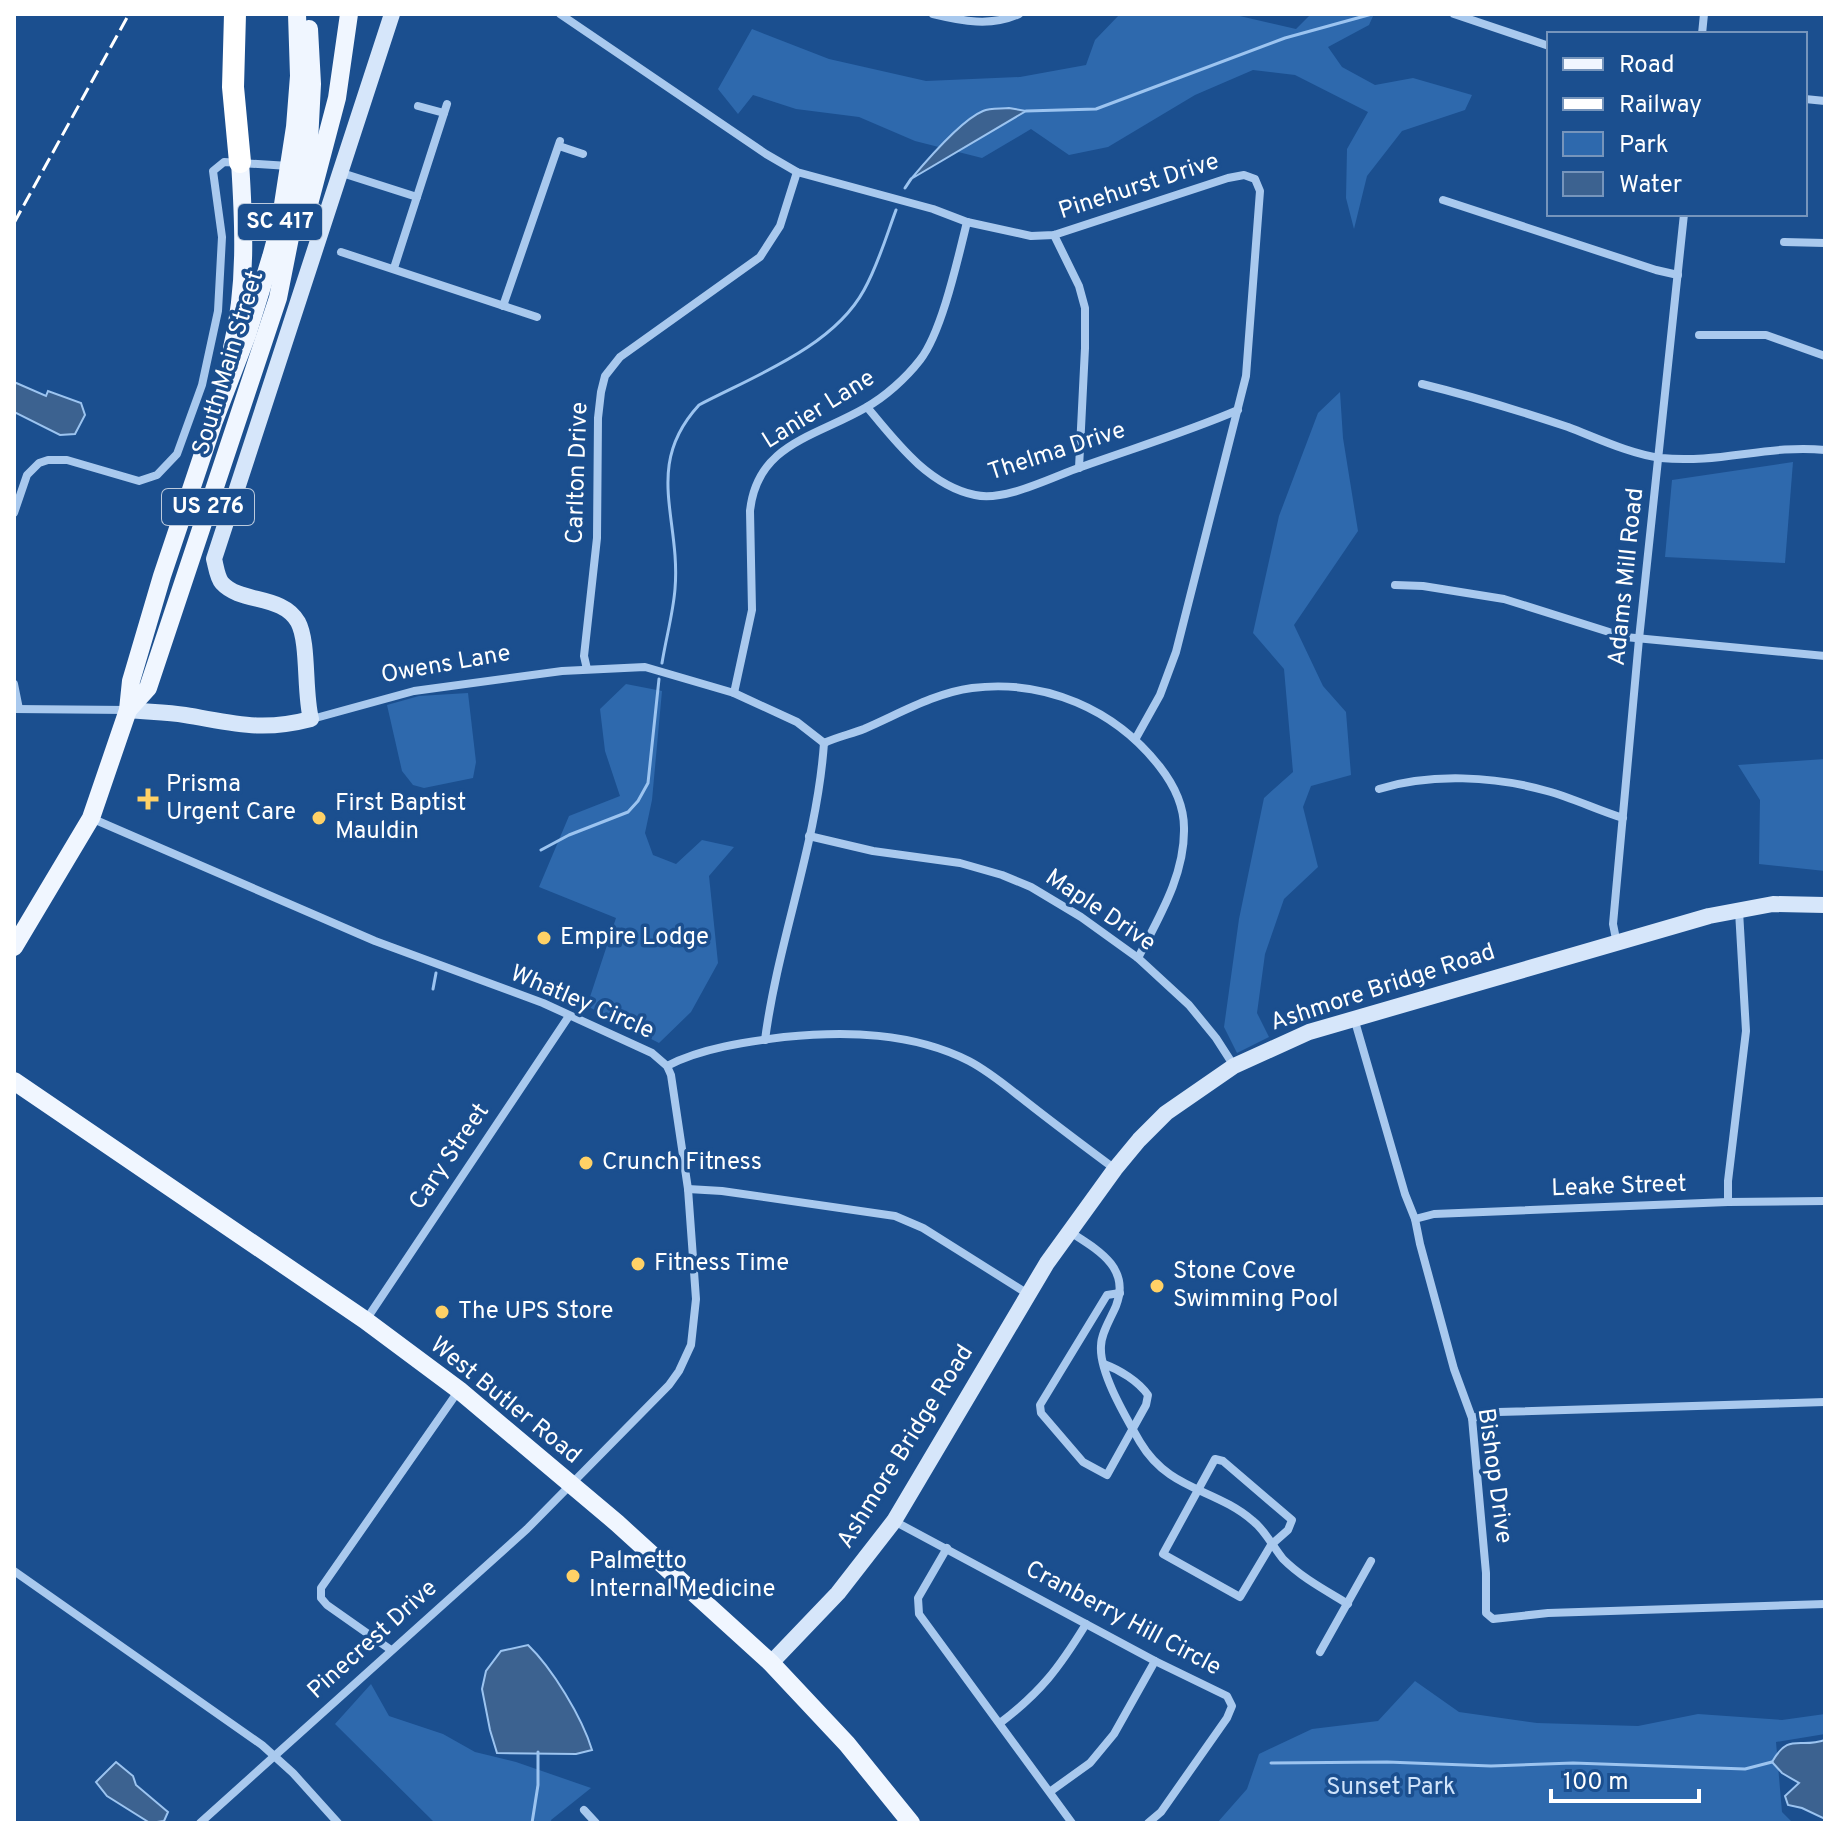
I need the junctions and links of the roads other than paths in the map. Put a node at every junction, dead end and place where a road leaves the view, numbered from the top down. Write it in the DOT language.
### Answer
graph roads {
  1 [pos="235,14"];
  2 [pos="297,14"];
  3 [pos="308,14"];
  4 [pos="349,14"];
  5 [pos="392,14"];
  6 [pos="560,14"];
  7 [pos="933,14"];
  8 [pos="1019,14"];
  9 [pos="1454,14"];
  10 [pos="1547,45"];
  11 [pos="418,106"];
  12 [pos="583,154"];
  13 [pos="240,162"];
  14 [pos="298,167"];
  15 [pos="797,172"];
  16 [pos="342,173"];
  17 [pos="417,197"];
  18 [pos="1443,200"];
  19 [pos="1684,216"];
  20 [pos="967,222"];
  21 [pos="1054,235"];
  22 [pos="1784,242"];
  23 [pos="1825,243"];
  24 [pos="341,252"];
  25 [pos="394,268"];
  26 [pos="1678,275"];
  27 [pos="278,298"];
  28 [pos="503,306"];
  29 [pos="537,317"];
  30 [pos="1699,335"];
  31 [pos="1825,356"];
  32 [pos="1422,384"];
  33 [pos="867,407"];
  34 [pos="1238,410"];
  35 [pos="214,421"];
  36 [pos="1825,450"];
  37 [pos="1658,458"];
  38 [pos="1079,468"];
  39 [pos="14,513"];
  40 [pos="1395,585"];
  41 [pos="1639,639"];
  42 [pos="1825,656"];
  43 [pos="587,669"];
  44 [pos="14,684"];
  45 [pos="734,693"];
  46 [pos="16,709"];
  47 [pos="128,710"];
  48 [pos="311,719"];
  49 [pos="1136,738"];
  50 [pos="824,743"];
  51 [pos="1379,789"];
  52 [pos="91,818"];
  53 [pos="1623,818"];
  54 [pos="809,836"];
  55 [pos="1825,905"];
  56 [pos="1739,911"];
  57 [pos="1617,944"];
  58 [pos="14,947"];
  59 [pos="1138,958"];
  60 [pos="569,1016"];
  61 [pos="1354,1018"];
  62 [pos="765,1040"];
  63 [pos="667,1066"];
  64 [pos="1234,1066"];
  65 [pos="14,1081"];
  66 [pos="1115,1169"];
  67 [pos="688,1189"];
  68 [pos="1825,1201"];
  69 [pos="1728,1202"];
  70 [pos="1415,1219"];
  71 [pos="1070,1232"];
  72 [pos="1120,1293"];
  73 [pos="1028,1294"];
  74 [pos="365,1320"];
  75 [pos="1104,1364"];
  76 [pos="459,1390"];
  77 [pos="1825,1402"];
  78 [pos="1472,1418"];
  79 [pos="1132,1426"];
  80 [pos="571,1486"];
  81 [pos="1197,1491"];
  82 [pos="894,1521"];
  83 [pos="1271,1545"];
  84 [pos="947,1548"];
  85 [pos="1371,1561"];
  86 [pos="14,1571"];
  87 [pos="1348,1604"];
  88 [pos="1825,1604"];
  89 [pos="1086,1624"];
  90 [pos="391,1650"];
  91 [pos="1320,1652"];
  92 [pos="1155,1661"];
  93 [pos="771,1663"];
  94 [pos="1000,1723"];
  95 [pos="274,1754"];
  96 [pos="1051,1791"];
  97 [pos="584,1810"];
  98 [pos="200,1823"];
  99 [pos="338,1823"];
  100 [pos="596,1823"];
  101 [pos="911,1823"];
  102 [pos="1072,1823"];
  103 [pos="1148,1823"];
  1 -- 13 [label="highway, US 276"];
  2 -- 14 [label="main road, South Main Street / SC 417"];
  3 -- 14 [label="main road, South Main Street / SC 417"];
  4 -- 27 [label="main road, US 276"];
  5 -- 16 [label="main road"];
  6 -- 15 [label="street, Pinehurst Drive"];
  7 -- 8 [label="street"];
  9 -- 10 [label="street"];
  11 -- 17 [label="street"];
  12 -- 28 [label="street"];
  13 -- 14 [label="street"];
  13 -- 35 [label="main road, US 276"];
  13 -- 39 [label="street"];
  14 -- 27 [label="main road, South Main Street / SC 417"];
  14 -- 35 [label="main road, South Main Street / SC 417"];
  15 -- 20 [label="street, Pinehurst Drive"];
  15 -- 43 [label="street, Carlton Drive"];
  16 -- 17 [label="street"];
  16 -- 48 [label="main road"];
  17 -- 25 [label="street"];
  18 -- 26 [label="street"];
  19 -- 26 [label="street, Adams Mill Road"];
  20 -- 21 [label="street, Pinehurst Drive"];
  20 -- 33 [label="street, Lanier Lane"];
  21 -- 34 [label="street, Pinehurst Drive"];
  21 -- 38 [label="street"];
  22 -- 23 [label="street"];
  24 -- 25 [label="street"];
  25 -- 28 [label="street"];
  26 -- 37 [label="street, Adams Mill Road"];
  27 -- 47 [label="main road, South Main Street / US 276"];
  28 -- 29 [label="street"];
  30 -- 31 [label="street"];
  32 -- 37 [label="street"];
  33 -- 38 [label="street, Thelma Drive"];
  33 -- 45 [label="street, Lanier Lane"];
  34 -- 38 [label="street, Thelma Drive"];
  34 -- 49 [label="street, Pinehurst Drive"];
  35 -- 47 [label="main road, South Main Street / US 276"];
  36 -- 37 [label="street"];
  37 -- 41 [label="street, Adams Mill Road"];
  40 -- 41 [label="street"];
  41 -- 42 [label="street"];
  41 -- 53 [label="street, Adams Mill Road"];
  43 -- 45 [label="street, Owens Lane"];
  43 -- 48 [label="street, Owens Lane"];
  44 -- 46 [label="street"];
  45 -- 50 [label="street, Owens Lane"];
  46 -- 47 [label="street, Owens Lane"];
  47 -- 48 [label="main road, Owens Lane"];
  47 -- 52 [label="main road, South Main Street / US 276"];
  49 -- 50 [label="street"];
  49 -- 59 [label="street"];
  50 -- 54 [label="street"];
  51 -- 53 [label="street"];
  52 -- 58 [label="main road, South Main Street / US 276"];
  52 -- 60 [label="street, Whatley Circle"];
  53 -- 57 [label="street, Adams Mill Road"];
  54 -- 59 [label="street, Maple Drive"];
  54 -- 62 [label="street"];
  55 -- 56 [label="main road, Ashmore Bridge Road"];
  56 -- 57 [label="main road, Ashmore Bridge Road"];
  56 -- 69 [label="street"];
  57 -- 61 [label="main road, Ashmore Bridge Road"];
  59 -- 64 [label="street, Maple Drive"];
  60 -- 63 [label="street, Whatley Circle"];
  60 -- 74 [label="street, Cary Street"];
  61 -- 64 [label="main road, Ashmore Bridge Road"];
  61 -- 70 [label="street, Bishop Drive"];
  62 -- 63 [label="street"];
  62 -- 66 [label="street"];
  63 -- 67 [label="street, Whatley Circle"];
  64 -- 66 [label="main road, Ashmore Bridge Road"];
  65 -- 74 [label="main road, West Butler Road"];
  66 -- 71 [label="main road, Ashmore Bridge Road"];
  67 -- 73 [label="street"];
  67 -- 80 [label="street, Whatley Circle"];
  68 -- 69 [label="street, Leake Street"];
  69 -- 70 [label="street, Leake Street"];
  70 -- 78 [label="street, Bishop Drive"];
  71 -- 72 [label="street"];
  71 -- 73 [label="main road, Ashmore Bridge Road"];
  72 -- 75 [label="street"];
  72 -- 79 [label="street"];
  73 -- 82 [label="main road, Ashmore Bridge Road"];
  74 -- 76 [label="main road, West Butler Road"];
  75 -- 79 [label="street"];
  75 -- 79 [label="street"];
  76 -- 80 [label="main road, West Butler Road"];
  76 -- 90 [label="street"];
  77 -- 78 [label="street"];
  78 -- 88 [label="street, Bishop Drive"];
  79 -- 81 [label="street"];
  80 -- 90 [label="street, Pinecrest Drive"];
  80 -- 93 [label="main road, West Butler Road"];
  81 -- 83 [label="street"];
  81 -- 83 [label="street"];
  81 -- 83 [label="street"];
  82 -- 84 [label="street, Cranberry Hill Circle"];
  82 -- 93 [label="main road, Ashmore Bridge Road"];
  83 -- 87 [label="street"];
  84 -- 89 [label="street, Cranberry Hill Circle"];
  84 -- 94 [label="street"];
  85 -- 87 [label="street"];
  86 -- 95 [label="street"];
  87 -- 91 [label="street"];
  89 -- 92 [label="street, Cranberry Hill Circle"];
  89 -- 94 [label="street"];
  90 -- 95 [label="street, Pinecrest Drive"];
  92 -- 96 [label="street"];
  92 -- 103 [label="street, Cranberry Hill Circle"];
  93 -- 101 [label="main road, West Butler Road"];
  94 -- 96 [label="street"];
  95 -- 98 [label="street, Pinecrest Drive"];
  95 -- 99 [label="street"];
  96 -- 102 [label="street"];
  97 -- 100 [label="street"];
}
